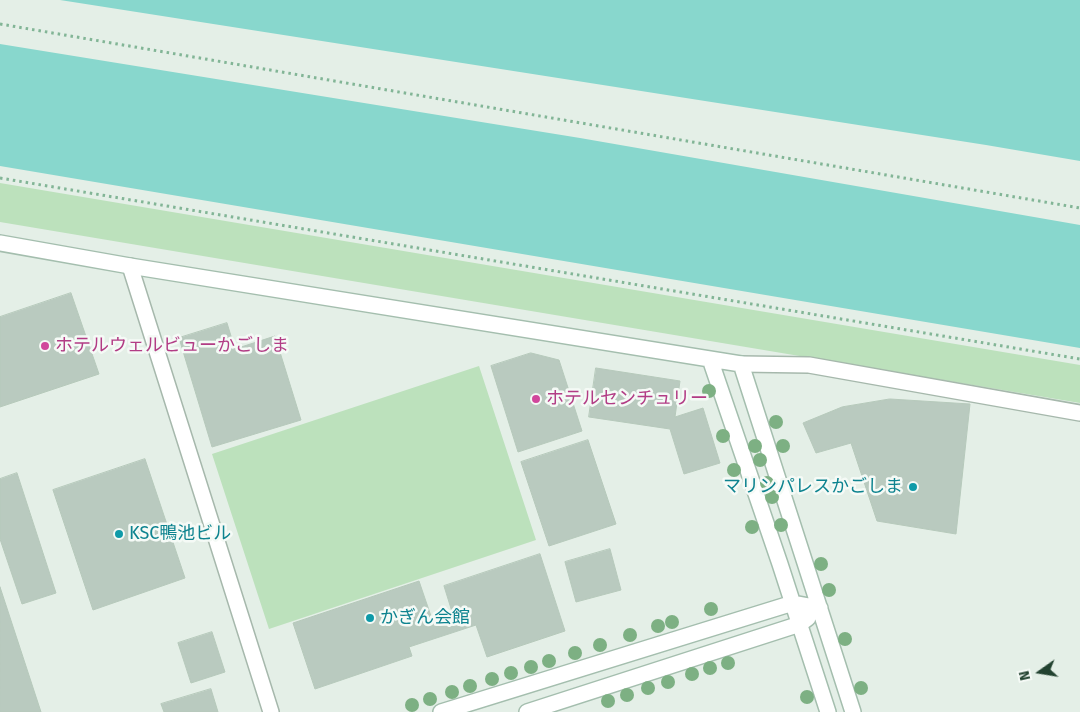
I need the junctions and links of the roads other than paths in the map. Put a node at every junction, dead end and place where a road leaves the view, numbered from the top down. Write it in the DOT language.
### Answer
graph roads {
  1 [pos="0,243"];
  2 [pos="130,266"];
  3 [pos="710,359"];
  4 [pos="741,364"];
  5 [pos="1080,413"];
  6 [pos="793,603"];
  7 [pos="820,608"];
  8 [pos="800,624"];
  9 [pos="270,712"];
  10 [pos="441,712"];
  11 [pos="527,712"];
  12 [pos="828,712"];
  13 [pos="853,712"];
  1 -- 2 [label="street"];
  2 -- 3 [label="street"];
  2 -- 9 [label="street"];
  3 -- 4 [label="street"];
  3 -- 6 [label="street"];
  4 -- 5 [label="street"];
  4 -- 7 [label="street"];
  6 -- 7 [label="street"];
  6 -- 8 [label="street"];
  6 -- 10 [label="street"];
  7 -- 8 [label="street"];
  7 -- 13 [label="street"];
  8 -- 11 [label="street"];
  8 -- 12 [label="street"];
}
